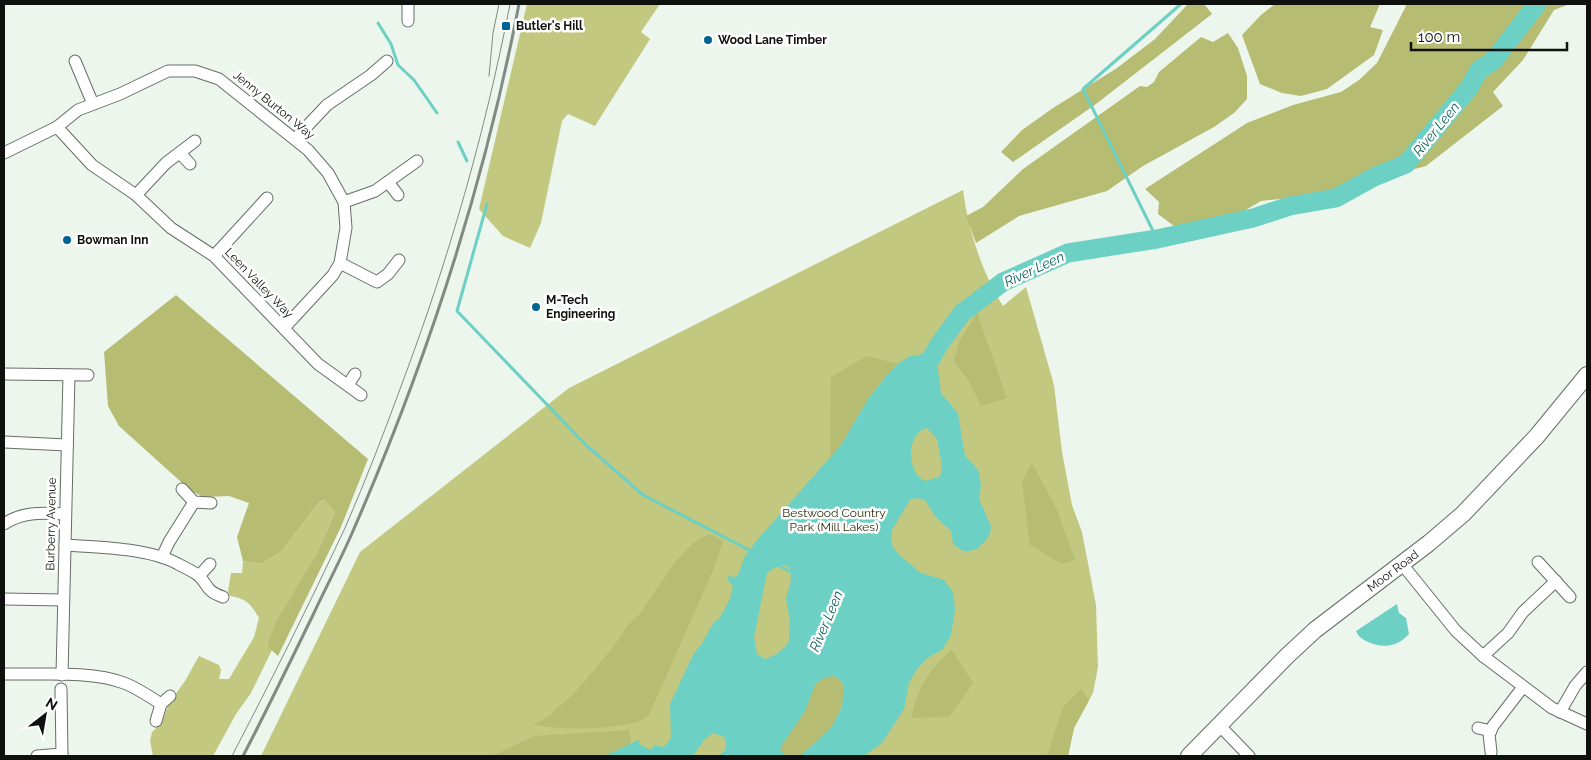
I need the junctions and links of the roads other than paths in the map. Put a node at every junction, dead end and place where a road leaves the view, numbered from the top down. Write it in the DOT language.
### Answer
graph roads {
  1 [pos="408,4"];
  2 [pos="408,21"];
  3 [pos="75,61"];
  4 [pos="387,61"];
  5 [pos="93,104"];
  6 [pos="57,127"];
  7 [pos="296,140"];
  8 [pos="195,141"];
  9 [pos="4,153"];
  10 [pos="180,153"];
  11 [pos="417,161"];
  12 [pos="190,164"];
  13 [pos="388,182"];
  14 [pos="136,195"];
  15 [pos="398,195"];
  16 [pos="267,198"];
  17 [pos="344,202"];
  18 [pos="214,256"];
  19 [pos="399,260"];
  20 [pos="340,263"];
  21 [pos="284,328"];
  22 [pos="4,374"];
  23 [pos="355,374"];
  24 [pos="69,375"];
  25 [pos="88,375"];
  26 [pos="1587,375"];
  27 [pos="348,385"];
  28 [pos="361,395"];
  29 [pos="4,442"];
  30 [pos="67,445"];
  31 [pos="182,489"];
  32 [pos="194,502"];
  33 [pos="211,503"];
  34 [pos="65,514"];
  35 [pos="4,524"];
  36 [pos="65,545"];
  37 [pos="162,557"];
  38 [pos="1538,562"];
  39 [pos="210,564"];
  40 [pos="1402,564"];
  41 [pos="198,576"];
  42 [pos="1556,581"];
  43 [pos="1570,596"];
  44 [pos="223,598"];
  45 [pos="4,599"];
  46 [pos="64,600"];
  47 [pos="1483,656"];
  48 [pos="1587,672"];
  49 [pos="4,674"];
  50 [pos="62,675"];
  51 [pos="1524,687"];
  52 [pos="61,689"];
  53 [pos="1560,712"];
  54 [pos="156,721"];
  55 [pos="1587,724"];
  56 [pos="1218,725"];
  57 [pos="1478,728"];
  58 [pos="1491,731"];
  59 [pos="1491,752"];
  60 [pos="62,755"];
  61 [pos="37,756"];
  62 [pos="1189,756"];
  63 [pos="1249,756"];
  1 -- 2 [label="street"];
  3 -- 5 [label="street"];
  4 -- 7 [label="street"];
  5 -- 6 [label="street, Jenny Burton Way"];
  5 -- 7 [label="street, Jenny Burton Way"];
  6 -- 9 [label="street, Jenny Burton Way"];
  6 -- 14 [label="street, Leen Valley Way"];
  7 -- 17 [label="street, Jenny Burton Way"];
  8 -- 10 [label="street"];
  10 -- 12 [label="street"];
  10 -- 14 [label="street"];
  11 -- 13 [label="street"];
  13 -- 15 [label="street"];
  13 -- 17 [label="street"];
  14 -- 18 [label="street, Leen Valley Way"];
  16 -- 18 [label="street"];
  17 -- 20 [label="street, Jenny Burton Way"];
  18 -- 21 [label="street, Leen Valley Way"];
  19 -- 20 [label="street"];
  20 -- 21 [label="street, Jenny Burton Way"];
  21 -- 27 [label="street, Leen Valley Way"];
  22 -- 24 [label="street"];
  23 -- 27 [label="street"];
  24 -- 25 [label="street"];
  24 -- 30 [label="street, Burberry Avenue"];
  26 -- 40 [label="main road, Moor Road"];
  27 -- 28 [label="street, Leen Valley Way"];
  29 -- 30 [label="street"];
  30 -- 34 [label="street, Burberry Avenue"];
  31 -- 32 [label="street"];
  32 -- 33 [label="street"];
  32 -- 37 [label="street"];
  34 -- 35 [label="street"];
  34 -- 36 [label="street, Burberry Avenue"];
  36 -- 37 [label="street"];
  36 -- 46 [label="street, Burberry Avenue"];
  37 -- 41 [label="street"];
  38 -- 42 [label="street"];
  39 -- 41 [label="street"];
  40 -- 47 [label="street"];
  40 -- 56 [label="main road, Moor Road"];
  41 -- 44 [label="street"];
  42 -- 43 [label="street"];
  42 -- 47 [label="street"];
  45 -- 46 [label="street"];
  46 -- 50 [label="street, Burberry Avenue"];
  47 -- 51 [label="street"];
  48 -- 53 [label="street"];
  49 -- 50 [label="street"];
  50 -- 54 [label="street"];
  51 -- 53 [label="street"];
  51 -- 58 [label="street"];
  52 -- 60 [label="street"];
  53 -- 55 [label="street"];
  56 -- 62 [label="main road, Moor Road"];
  56 -- 63 [label="street"];
  57 -- 58 [label="street"];
  58 -- 59 [label="street"];
  60 -- 61 [label="street"];
}
